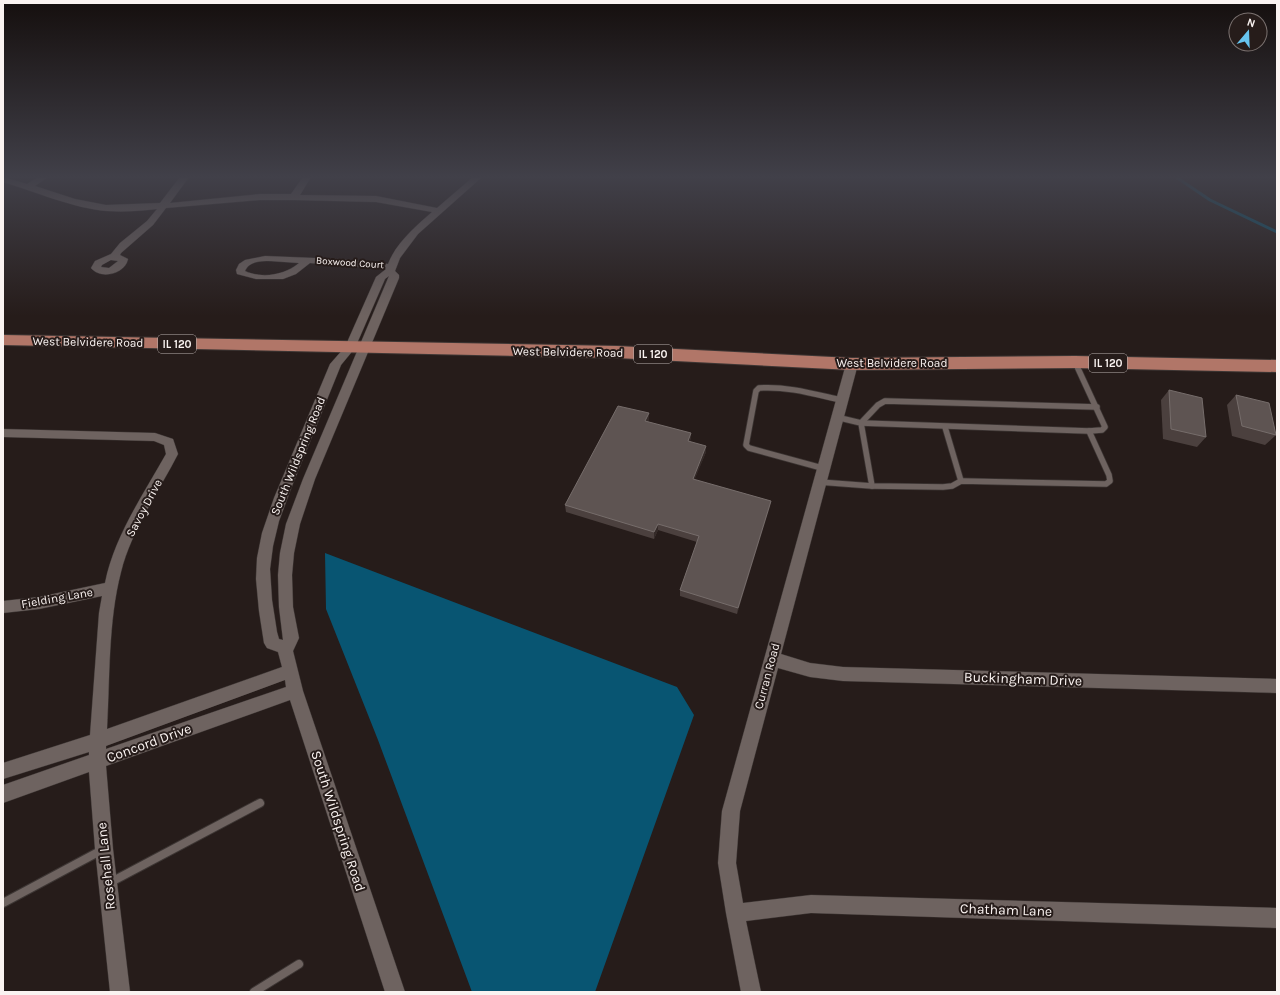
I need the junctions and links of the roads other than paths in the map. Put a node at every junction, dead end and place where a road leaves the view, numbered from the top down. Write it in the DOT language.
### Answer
graph roads {
  1 [pos="150,223"];
  2 [pos="424,223"];
  3 [pos="114,256"];
  4 [pos="308,260"];
  5 [pos="391,269"];
  6 [pos="3,340"];
  7 [pos="358,348"];
  8 [pos="1075,362"];
  9 [pos="852,364"];
  10 [pos="1277,366"];
  11 [pos="841,400"];
  12 [pos="1097,407"];
  13 [pos="836,417"];
  14 [pos="861,423"];
  15 [pos="946,427"];
  16 [pos="1089,431"];
  17 [pos="3,433"];
  18 [pos="821,475"];
  19 [pos="961,481"];
  20 [pos="872,486"];
  21 [pos="281,497"];
  22 [pos="302,497"];
  23 [pos="110,588"];
  24 [pos="3,607"];
  25 [pos="285,648"];
  26 [pos="772,658"];
  27 [pos="290,672"];
  28 [pos="1277,686"];
  29 [pos="295,691"];
  30 [pos="98,741"];
  31 [pos="98,761"];
  32 [pos="3,771"];
  33 [pos="3,794"];
  34 [pos="260,803"];
  35 [pos="104,849"];
  36 [pos="108,883"];
  37 [pos="3,902"];
  38 [pos="735,913"];
  39 [pos="1277,918"];
  40 [pos="299,964"];
  41 [pos="120,992"];
  42 [pos="254,992"];
  43 [pos="395,992"];
  44 [pos="750,992"];
  1 -- 3 [label="street"];
  2 -- 5 [label="street, South Wildspring Road"];
  4 -- 4 [label="street, Boxwood Court"];
  4 -- 5 [label="street, Boxwood Court"];
  5 -- 7 [label="street, South Wildspring Road"];
  5 -- 7 [label="street, South Wildspring Road"];
  6 -- 7 [label="main road, West Belvidere Road / IL 120"];
  7 -- 9 [label="main road, West Belvidere Road / IL 120"];
  7 -- 21 [label="street, South Wildspring Road"];
  7 -- 22 [label="street, South Wildspring Road"];
  8 -- 9 [label="main road, West Belvidere Road / IL 120"];
  8 -- 10 [label="main road, West Belvidere Road / IL 120"];
  8 -- 12 [label="lane"];
  9 -- 11 [label="street, Curran Road"];
  11 -- 13 [label="street, Curran Road"];
  11 -- 18 [label="lane"];
  12 -- 14 [label="lane"];
  12 -- 16 [label="lane"];
  13 -- 14 [label="lane"];
  13 -- 18 [label="street, Curran Road"];
  14 -- 15 [label="lane"];
  14 -- 20 [label="lane"];
  15 -- 16 [label="lane"];
  15 -- 19 [label="lane"];
  16 -- 19 [label="lane"];
  17 -- 23 [label="street, Savoy Drive"];
  18 -- 20 [label="lane"];
  18 -- 26 [label="street, Curran Road"];
  19 -- 20 [label="lane"];
  21 -- 22 [label="street"];
  21 -- 25 [label="street, South Wildspring Road"];
  22 -- 25 [label="street, South Wildspring Road"];
  23 -- 24 [label="street, Fielding Lane"];
  23 -- 30 [label="street, Savoy Drive"];
  25 -- 27 [label="street, South Wildspring Road"];
  26 -- 28 [label="street, Buckingham Drive"];
  26 -- 38 [label="street, Curran Road"];
  27 -- 29 [label="street, South Wildspring Road"];
  27 -- 30 [label="street, Concord Drive"];
  29 -- 31 [label="street, Concord Drive"];
  29 -- 43 [label="street, South Wildspring Road"];
  30 -- 31 [label="street, Rosehall Lane"];
  30 -- 32 [label="street, Concord Drive"];
  31 -- 33 [label="street, Concord Drive"];
  31 -- 35 [label="street, Rosehall Lane"];
  34 -- 36 [label="lane"];
  35 -- 36 [label="street, Rosehall Lane"];
  35 -- 37 [label="lane"];
  36 -- 41 [label="street, Rosehall Lane"];
  38 -- 39 [label="street, Chatham Lane"];
  38 -- 44 [label="street, Curran Road"];
  40 -- 42 [label="lane"];
}
